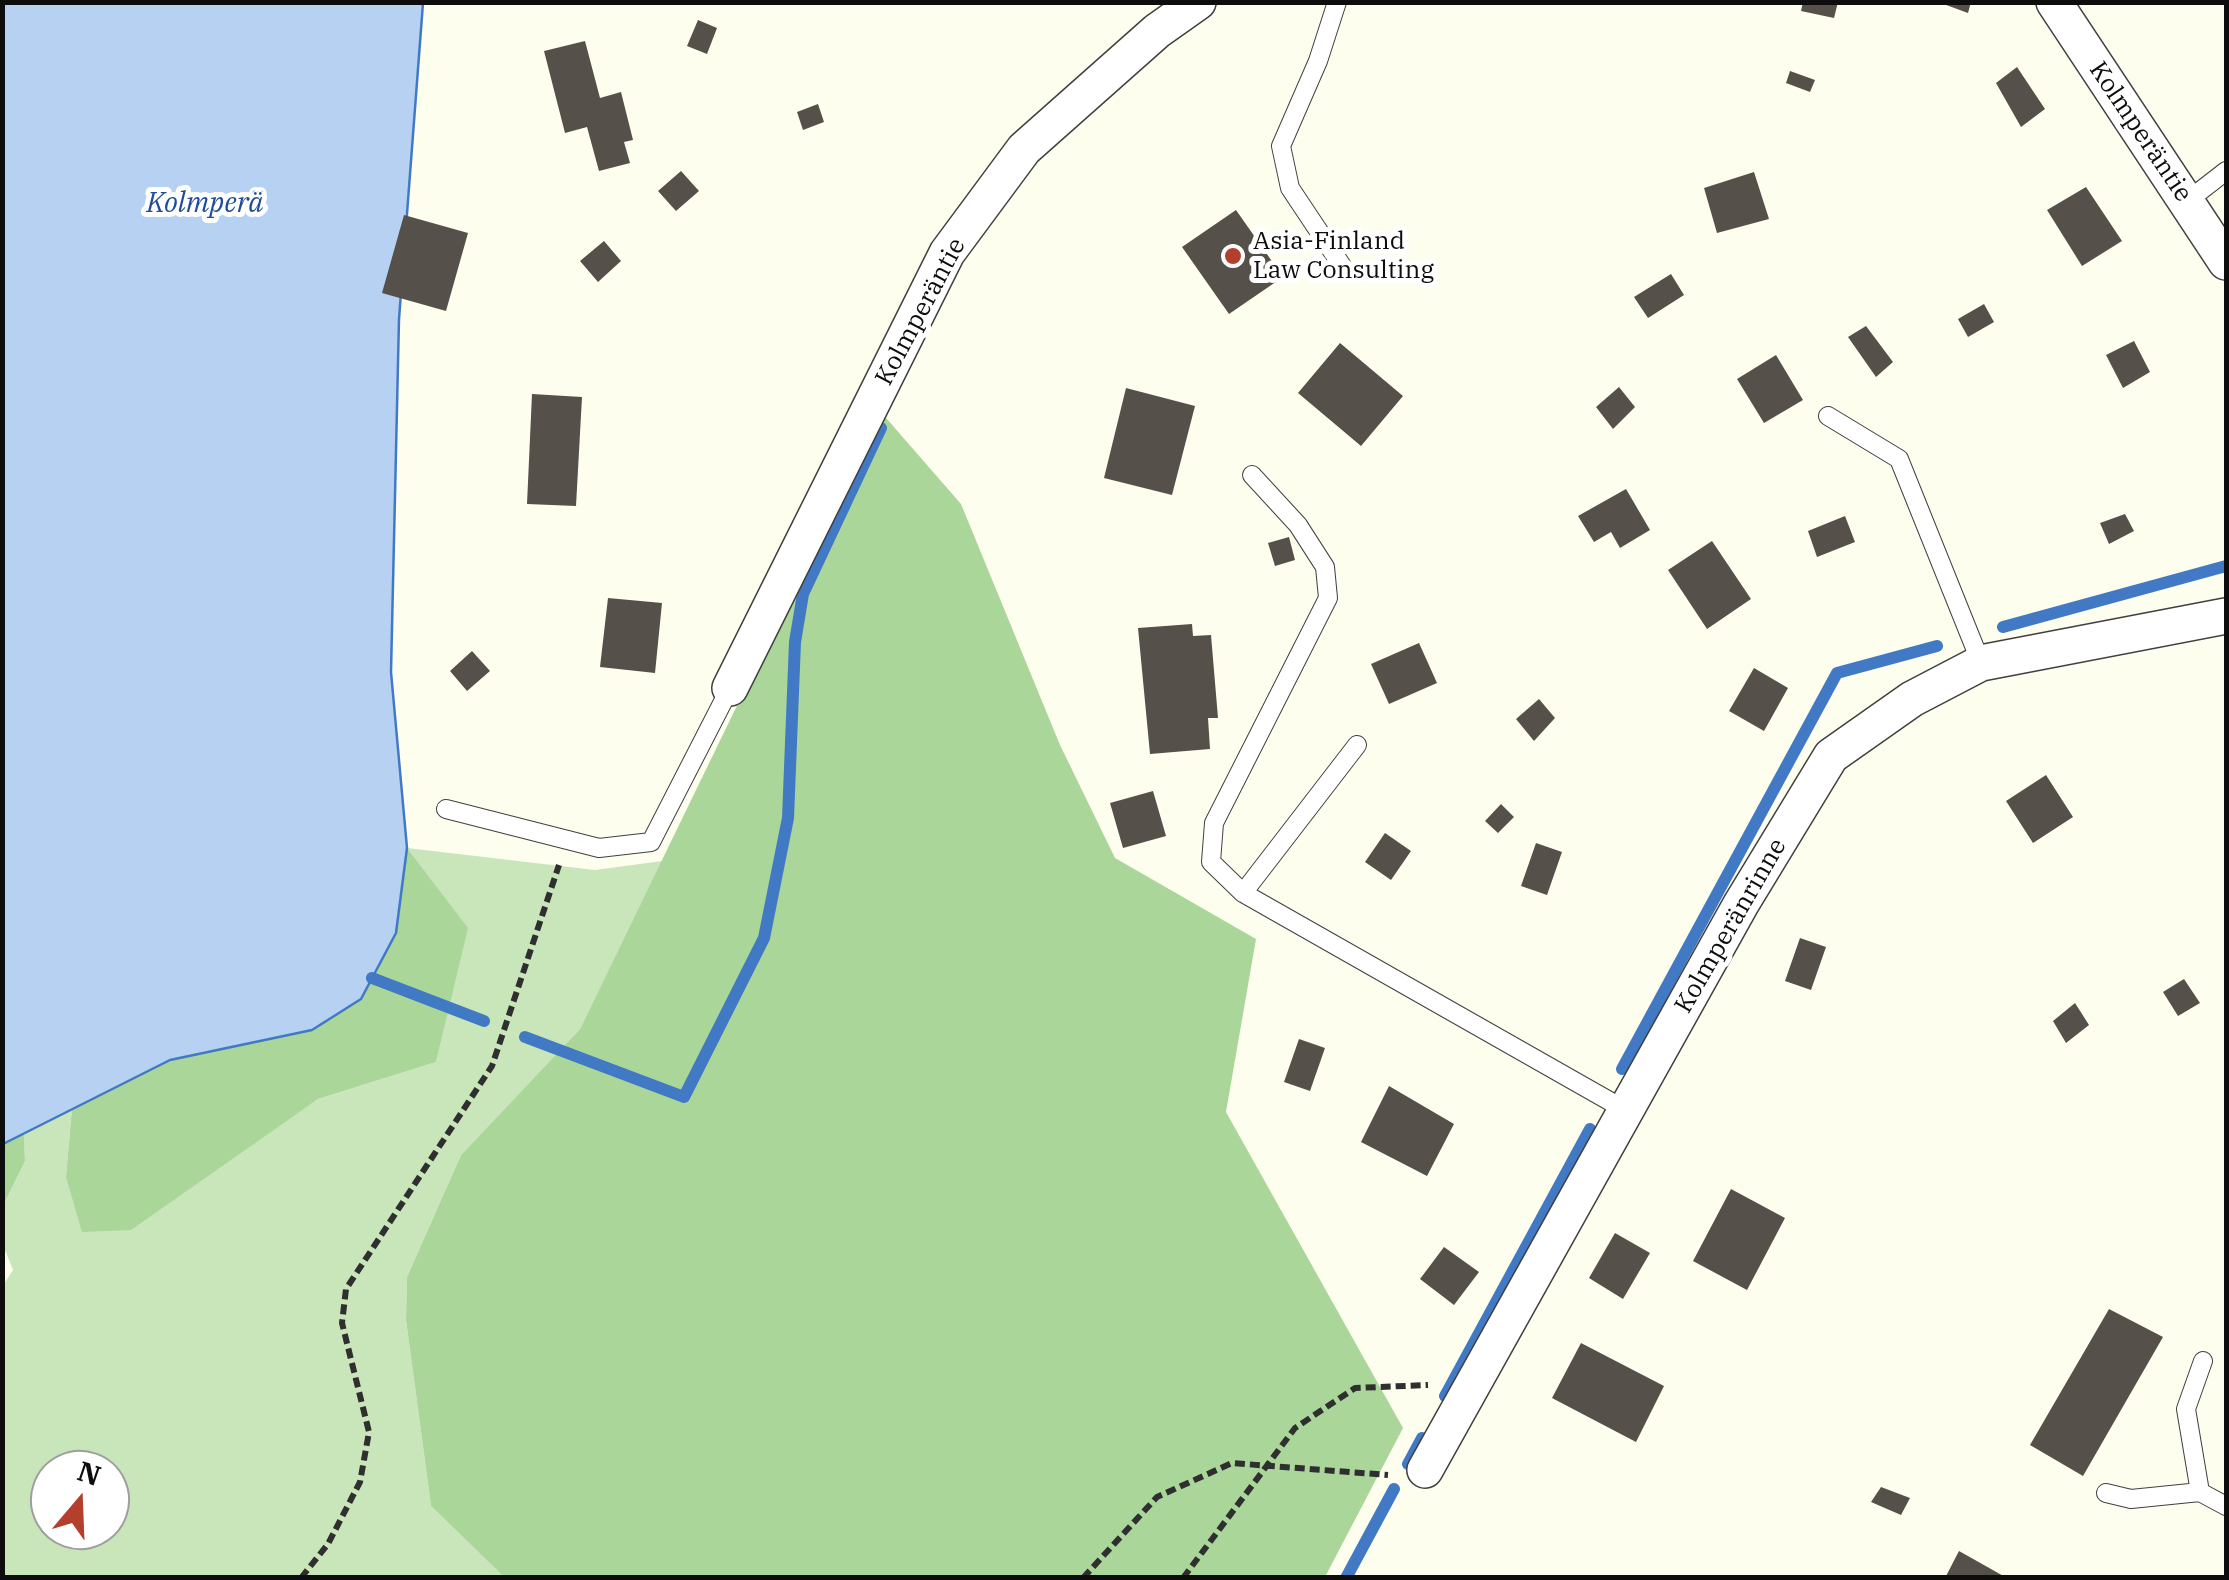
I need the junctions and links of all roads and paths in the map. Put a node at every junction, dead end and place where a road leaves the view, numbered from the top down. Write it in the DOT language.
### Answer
graph roads {
  1 [pos="1198,2"];
  2 [pos="1337,2"];
  3 [pos="2054,2"];
  4 [pos="2226,171"];
  5 [pos="2186,202"];
  6 [pos="2226,262"];
  7 [pos="1344,270"];
  8 [pos="1828,416"];
  9 [pos="1252,475"];
  10 [pos="2226,616"];
  11 [pos="1981,662"];
  12 [pos="730,688"];
  13 [pos="1357,745"];
  14 [pos="446,810"];
  15 [pos="568,837"];
  16 [pos="1243,894"];
  17 [pos="1627,1112"];
  18 [pos="2203,1361"];
  19 [pos="1468,1394"];
  20 [pos="1268,1465"];
  21 [pos="1425,1470"];
  22 [pos="2106,1492"];
  23 [pos="2200,1492"];
  24 [pos="2226,1506"];
  25 [pos="301,1578"];
  26 [pos="1082,1578"];
  27 [pos="1183,1578"];
  1 -- 12 [label="street, Kolmperäntie"];
  2 -- 7 [label="lane"];
  3 -- 5 [label="street, Kolmperäntie"];
  4 -- 5 [label="lane"];
  5 -- 6 [label="street, Kolmperäntie"];
  8 -- 11 [label="lane"];
  9 -- 16 [label="lane"];
  10 -- 11 [label="street, Kolmperänrinne"];
  11 -- 17 [label="street, Kolmperänrinne"];
  12 -- 15 [label="lane"];
  13 -- 16 [label="lane"];
  14 -- 15 [label="lane"];
  15 -- 25 [label="path"];
  16 -- 17 [label="lane"];
  17 -- 19 [label="street, Kolmperänrinne"];
  18 -- 23 [label="lane"];
  19 -- 20 [label="path"];
  19 -- 21 [label="street, Kolmperänrinne"];
  20 -- 21 [label="path"];
  20 -- 26 [label="path"];
  20 -- 27 [label="path"];
  22 -- 23 [label="lane"];
  23 -- 24 [label="lane"];
}
